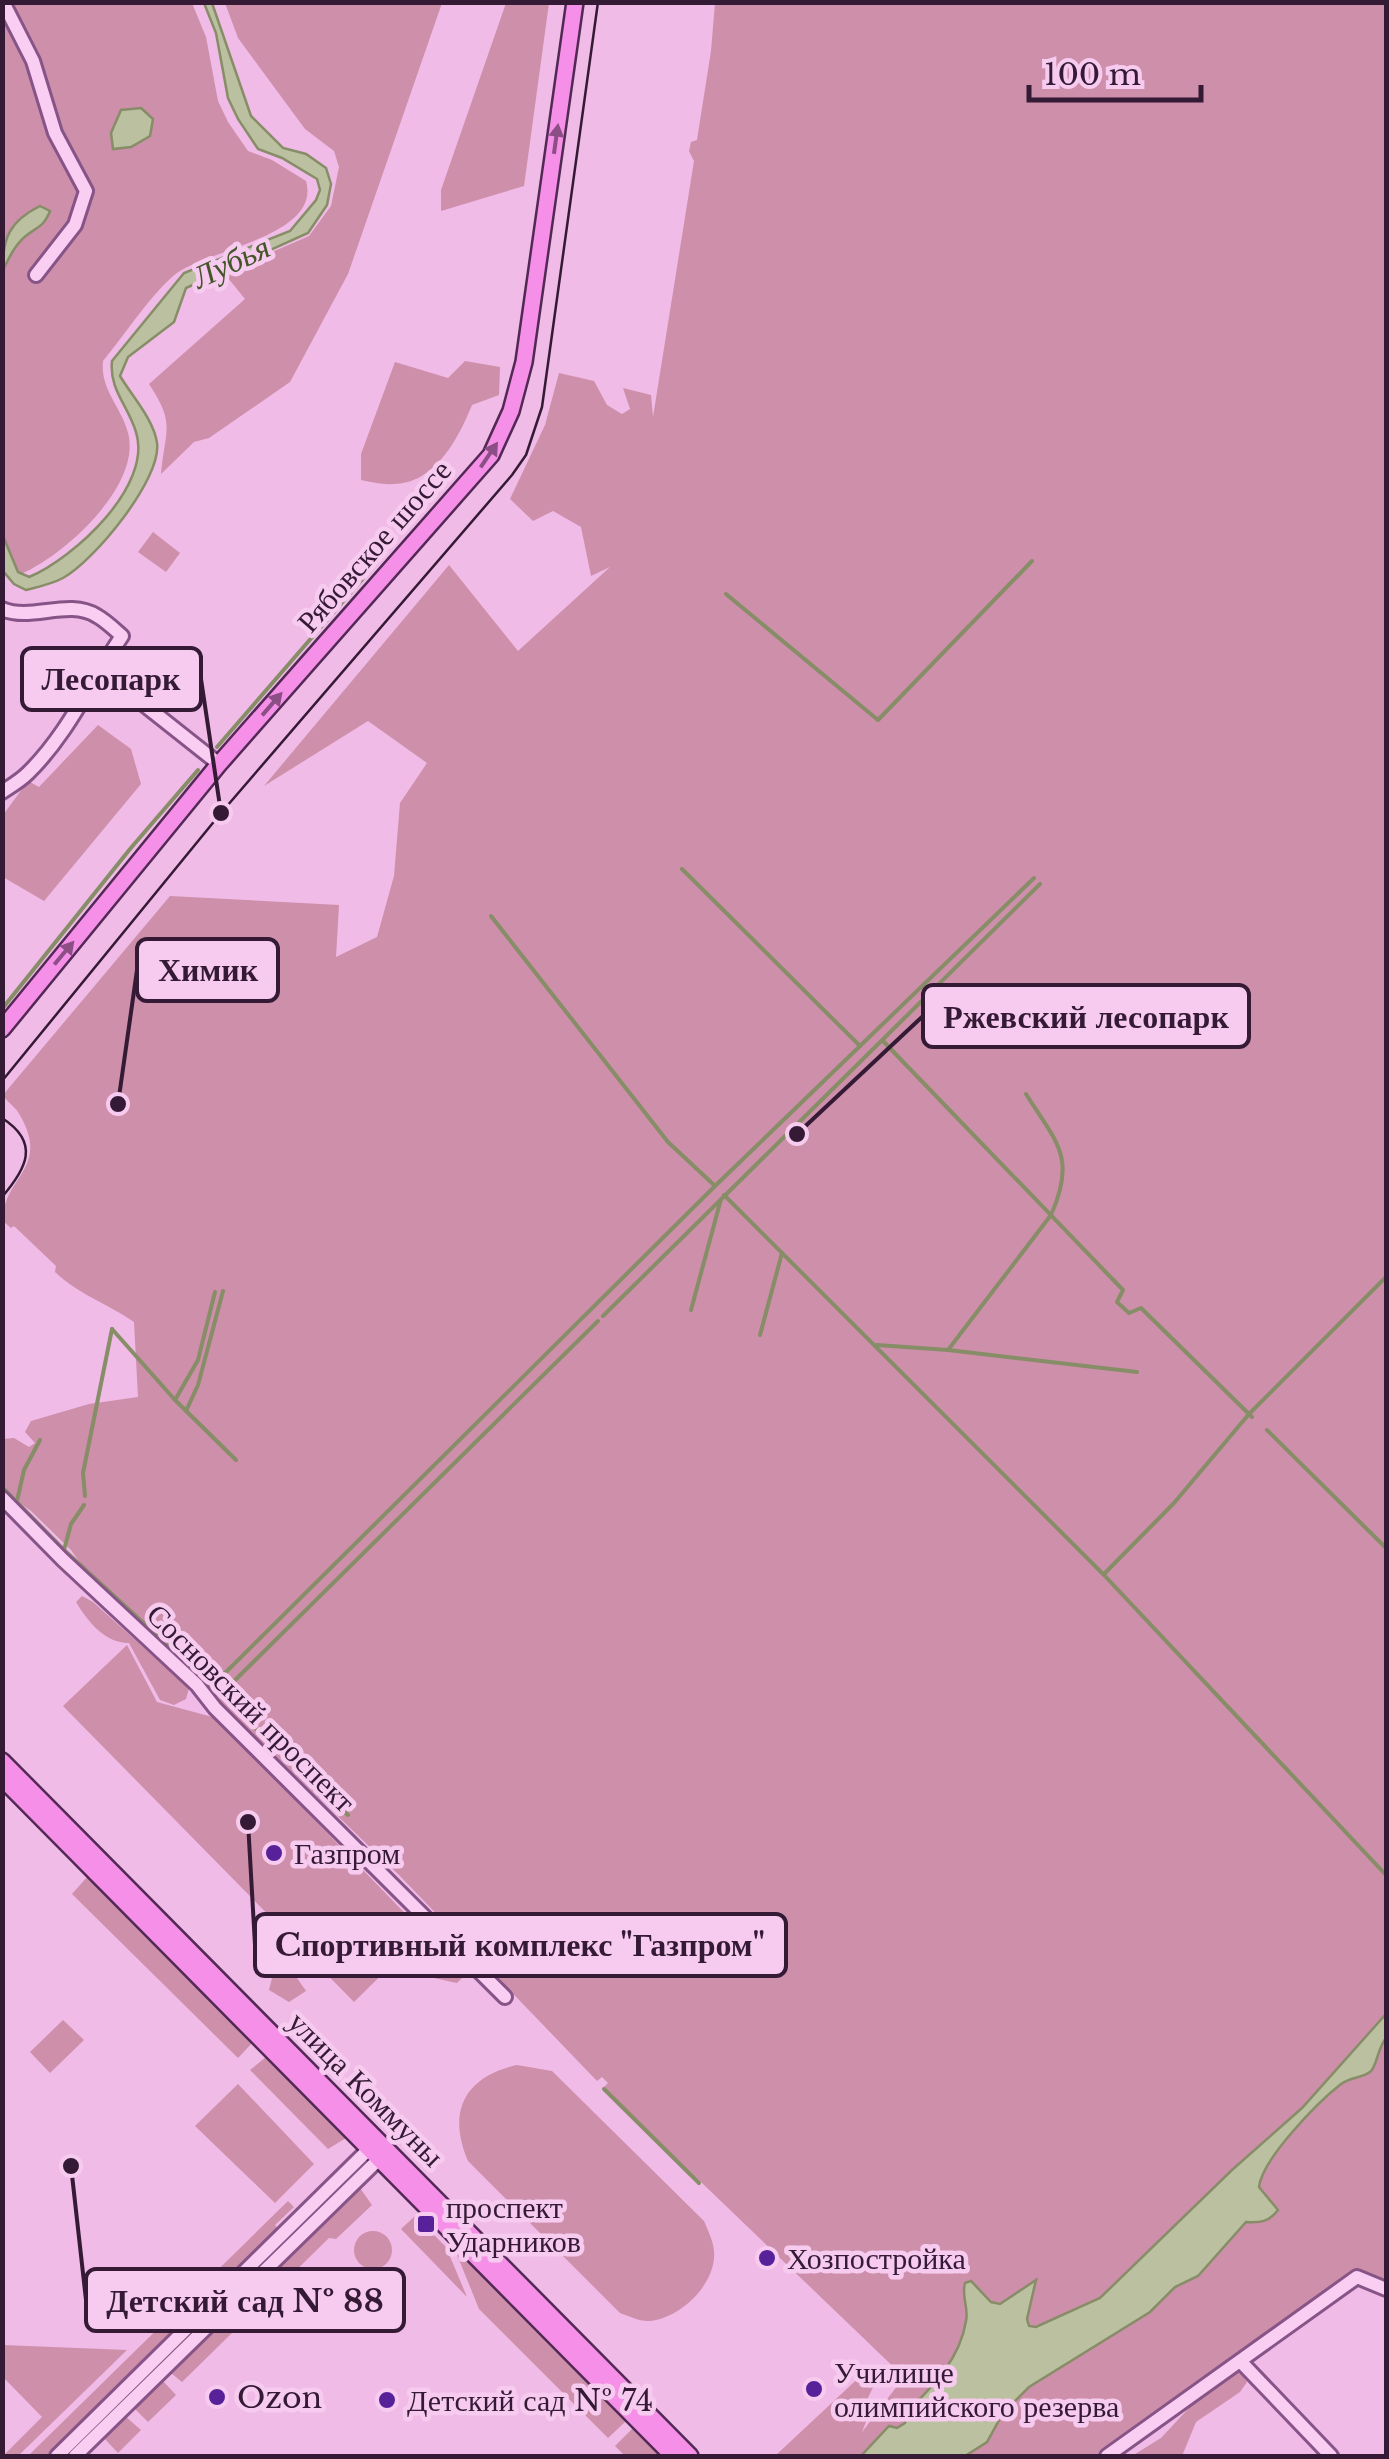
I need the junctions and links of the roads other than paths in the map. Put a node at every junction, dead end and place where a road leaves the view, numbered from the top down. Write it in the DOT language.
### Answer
graph roads {
  1 [pos="3,2"];
  2 [pos="575,2"];
  3 [pos="36,276"];
  4 [pos="2,609"];
  5 [pos="99,670"];
  6 [pos="219,764"];
  7 [pos="2,792"];
  8 [pos="2,1029"];
  9 [pos="2,1498"];
  10 [pos="2,1761"];
  11 [pos="2,1778"];
  12 [pos="505,1997"];
  13 [pos="377,2151"];
  14 [pos="1386,2289"];
  15 [pos="1242,2363"];
  16 [pos="1115,2455"];
  17 [pos="57,2456"];
  18 [pos="76,2456"];
  19 [pos="672,2456"];
  20 [pos="690,2456"];
  21 [pos="1331,2456"];
  1 -- 3 [label="street"];
  6 -- 2 [label="main road, Рябовское шоссе, one-way"];
  4 -- 5 [label="street"];
  5 -- 6 [label="street"];
  5 -- 7 [label="street"];
  8 -- 6 [label="main road, Рябовское шоссе, one-way"];
  9 -- 12 [label="street, Сосновский проспект"];
  10 -- 13 [label="main road, улица Коммуны"];
  11 -- 13 [label="main road, улица Коммуны"];
  13 -- 17 [label="street"];
  13 -- 18 [label="street"];
  13 -- 19 [label="main road, улица Коммуны"];
  13 -- 20 [label="main road, улица Коммуны"];
  14 -- 15 [label="street"];
  15 -- 16 [label="street"];
  15 -- 21 [label="street"];
}
